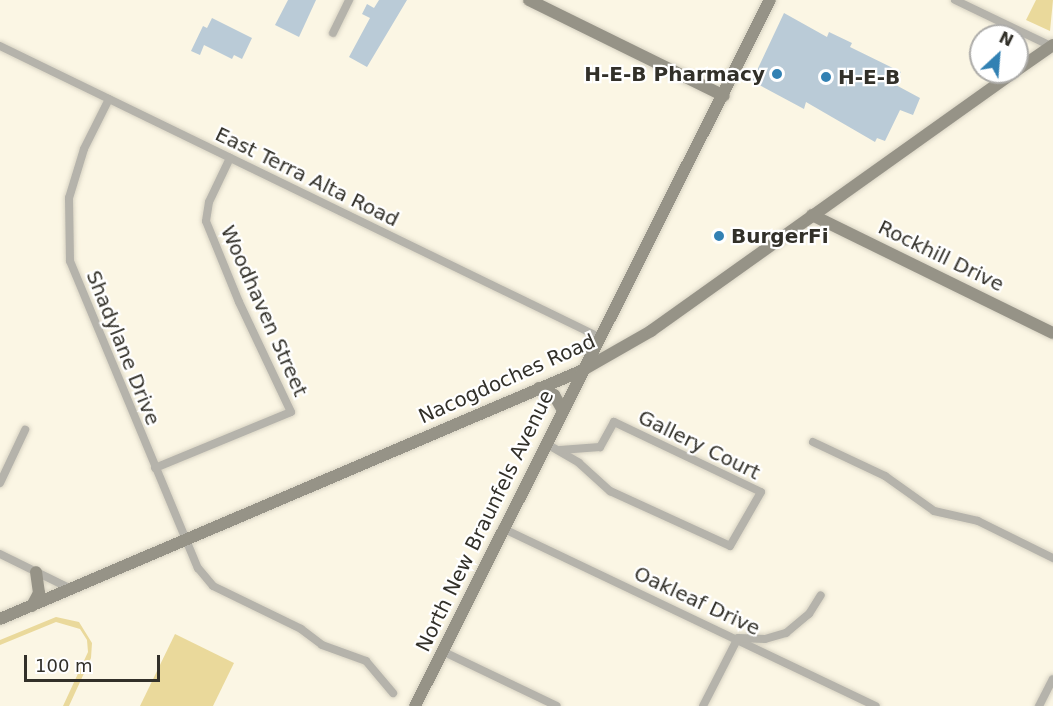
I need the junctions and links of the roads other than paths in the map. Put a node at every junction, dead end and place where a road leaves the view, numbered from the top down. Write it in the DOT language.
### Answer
graph roads {
  1 [pos="349,0"];
  2 [pos="529,0"];
  3 [pos="770,0"];
  4 [pos="955,0"];
  5 [pos="333,33"];
  6 [pos="1052,45"];
  7 [pos="0,46"];
  8 [pos="1029,62"];
  9 [pos="997,84"];
  10 [pos="724,96"];
  11 [pos="109,99"];
  12 [pos="230,158"];
  13 [pos="812,214"];
  14 [pos="1053,333"];
  15 [pos="599,337"];
  16 [pos="581,371"];
  17 [pos="539,388"];
  18 [pos="562,409"];
  19 [pos="25,430"];
  20 [pos="813,442"];
  21 [pos="545,443"];
  22 [pos="560,450"];
  23 [pos="155,468"];
  24 [pos="0,483"];
  25 [pos="502,528"];
  26 [pos="184,538"];
  27 [pos="0,554"];
  28 [pos="1053,558"];
  29 [pos="36,572"];
  30 [pos="71,589"];
  31 [pos="821,595"];
  32 [pos="32,606"];
  33 [pos="0,619"];
  34 [pos="738,638"];
  35 [pos="442,651"];
  36 [pos="1053,679"];
  37 [pos="393,693"];
  38 [pos="415,706"];
  39 [pos="557,706"];
  40 [pos="703,706"];
  41 [pos="876,706"];
  42 [pos="1040,706"];
  1 -- 5 [label="street"];
  2 -- 10 [label="street"];
  3 -- 10 [label="street, North New Braunfels Avenue"];
  4 -- 6 [label="street"];
  6 -- 8 [label="street, Nacogdoches Road"];
  7 -- 11 [label="street, East Terra Alta Road"];
  9 -- 13 [label="street, Nacogdoches Road"];
  10 -- 15 [label="street, North New Braunfels Avenue"];
  11 -- 12 [label="street, East Terra Alta Road"];
  11 -- 23 [label="street, Shadylane Drive"];
  12 -- 15 [label="street, East Terra Alta Road"];
  12 -- 23 [label="street, Woodhaven Street"];
  13 -- 14 [label="street, Rockhill Drive"];
  13 -- 16 [label="street, Nacogdoches Road"];
  15 -- 16 [label="street, North New Braunfels Avenue"];
  16 -- 17 [label="street, Nacogdoches Road"];
  16 -- 18 [label="street, North New Braunfels Avenue"];
  17 -- 18 [label="street"];
  17 -- 26 [label="street, Nacogdoches Road"];
  18 -- 21 [label="street, North New Braunfels Avenue"];
  19 -- 24 [label="street"];
  20 -- 28 [label="street"];
  21 -- 22 [label="street, Gallery Court"];
  21 -- 25 [label="street, North New Braunfels Avenue"];
  22 -- 22 [label="street, Gallery Court"];
  23 -- 26 [label="street, Shadylane Drive"];
  25 -- 34 [label="street, Oakleaf Drive"];
  25 -- 35 [label="street, North New Braunfels Avenue"];
  26 -- 30 [label="street, Nacogdoches Road"];
  26 -- 37 [label="street, Shadylane Drive"];
  27 -- 29 [label="street"];
  29 -- 30 [label="street"];
  29 -- 32 [label="street"];
  30 -- 32 [label="street, Nacogdoches Road"];
  31 -- 34 [label="street"];
  32 -- 33 [label="street, Nacogdoches Road"];
  34 -- 40 [label="street"];
  34 -- 41 [label="street, Oakleaf Drive"];
  35 -- 38 [label="street, North New Braunfels Avenue"];
  35 -- 39 [label="street"];
  36 -- 42 [label="street"];
}
